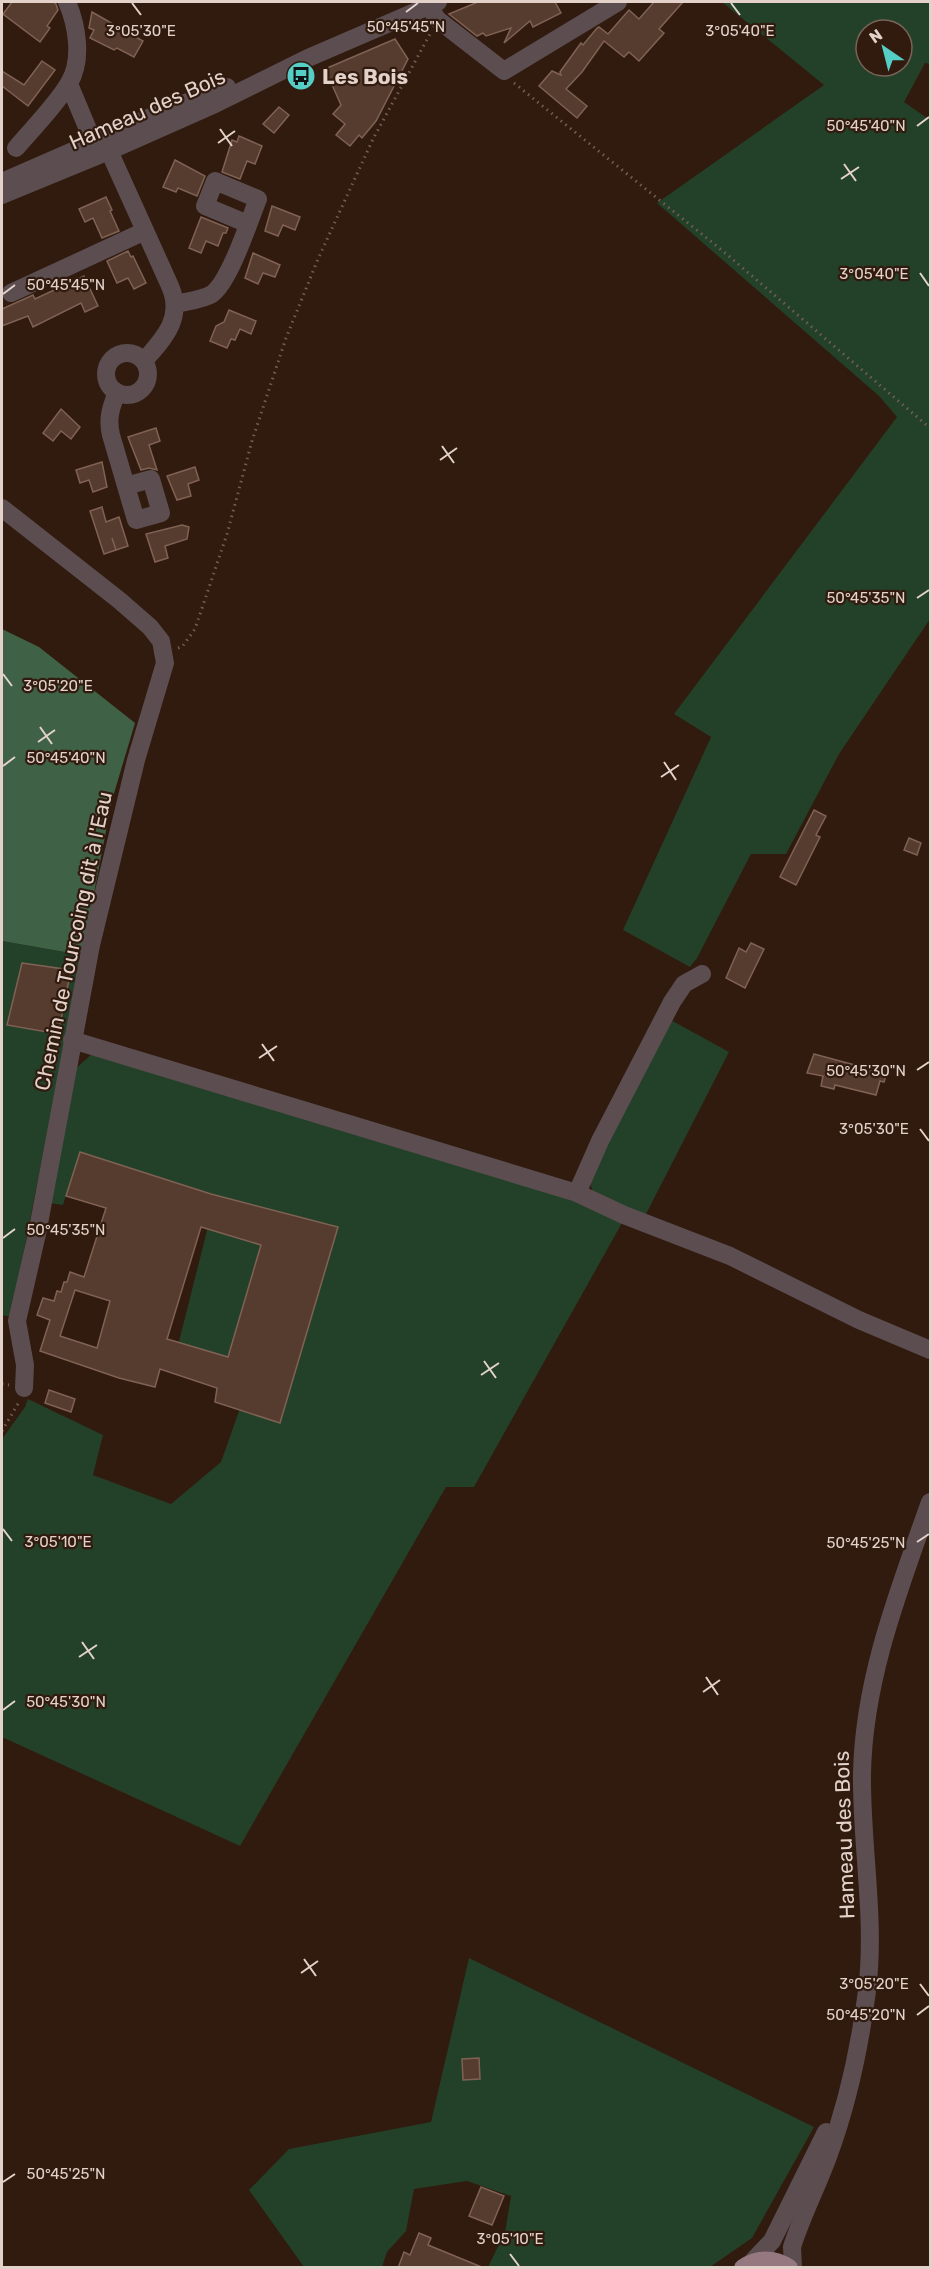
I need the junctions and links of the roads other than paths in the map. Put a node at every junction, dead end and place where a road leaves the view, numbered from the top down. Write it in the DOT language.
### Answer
graph roads {
  1 [pos="67,2"];
  2 [pos="618,2"];
  3 [pos="435,9"];
  4 [pos="69,84"];
  5 [pos="101,146"];
  6 [pos="16,148"];
  7 [pos="2,182"];
  8 [pos="2,195"];
  9 [pos="248,224"];
  10 [pos="145,231"];
  11 [pos="12,293"];
  12 [pos="176,304"];
  13 [pos="144,361"];
  14 [pos="117,392"];
  15 [pos="126,486"];
  16 [pos="2,508"];
  17 [pos="702,974"];
  18 [pos="72,1040"];
  19 [pos="577,1193"];
  20 [pos="930,1350"];
  21 [pos="24,1388"];
  22 [pos="930,1502"];
  23 [pos="853,2067"];
  24 [pos="747,2265"];
  25 [pos="791,2268"];
  1 -- 4 [label="street"];
  2 -- 3 [label="street"];
  3 -- 5 [label="street, Hameau des Bois"];
  4 -- 5 [label="street"];
  4 -- 6 [label="street"];
  5 -- 7 [label="street, Hameau des Bois"];
  5 -- 8 [label="street, Hameau des Bois"];
  5 -- 10 [label="street"];
  9 -- 12 [label="street"];
  10 -- 11 [label="street"];
  10 -- 12 [label="street"];
  12 -- 13 [label="street"];
  13 -- 14 [label="street"];
  13 -- 14 [label="street"];
  14 -- 15 [label="street"];
  16 -- 18 [label="street, Chemin de Tourcoing dit à l'Eau"];
  17 -- 19 [label="street"];
  18 -- 19 [label="street"];
  18 -- 21 [label="street, Chemin de Tourcoing dit à l'Eau"];
  19 -- 20 [label="street"];
  22 -- 23 [label="street, Hameau des Bois"];
  23 -- 24 [label="street, Hameau des Bois"];
  23 -- 25 [label="street, Hameau des Bois"];
  24 -- 25 [label="main road"];
}
